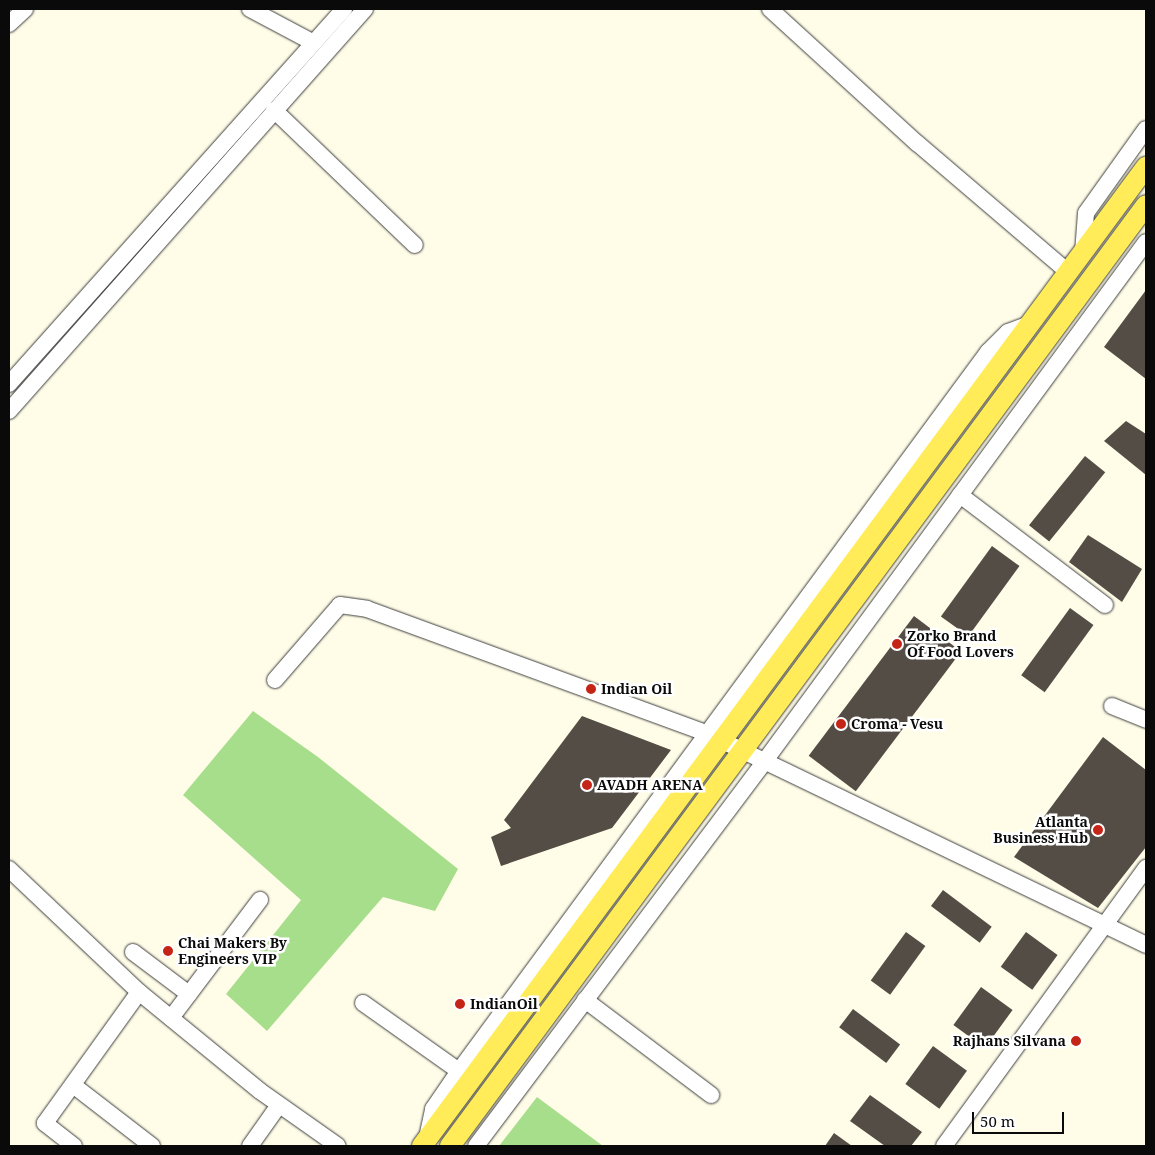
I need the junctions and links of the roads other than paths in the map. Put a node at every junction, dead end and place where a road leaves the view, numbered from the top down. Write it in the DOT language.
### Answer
graph roads {
  1 [pos="25,9"];
  2 [pos="250,9"];
  3 [pos="344,9"];
  4 [pos="364,9"];
  5 [pos="770,9"];
  6 [pos="9,24"];
  7 [pos="314,43"];
  8 [pos="274,110"];
  9 [pos="1146,129"];
  10 [pos="1146,167"];
  11 [pos="1146,206"];
  12 [pos="1146,242"];
  13 [pos="415,245"];
  14 [pos="1083,253"];
  15 [pos="1068,272"];
  16 [pos="9,384"];
  17 [pos="9,411"];
  18 [pos="960,495"];
  19 [pos="1105,605"];
  20 [pos="275,680"];
  21 [pos="1112,706"];
  22 [pos="1146,720"];
  23 [pos="715,738"];
  24 [pos="744,753"];
  25 [pos="764,762"];
  26 [pos="1146,868"];
  27 [pos="9,869"];
  28 [pos="260,900"];
  29 [pos="1104,922"];
  30 [pos="1146,945"];
  31 [pos="133,952"];
  32 [pos="139,992"];
  33 [pos="189,994"];
  34 [pos="585,1000"];
  35 [pos="364,1003"];
  36 [pos="172,1018"];
  37 [pos="459,1071"];
  38 [pos="72,1085"];
  39 [pos="711,1095"];
  40 [pos="280,1105"];
  41 [pos="424,1143"];
  42 [pos="951,1144"];
  43 [pos="74,1146"];
  44 [pos="152,1146"];
  45 [pos="250,1146"];
  46 [pos="338,1146"];
  47 [pos="450,1146"];
  48 [pos="476,1146"];
  1 -- 6 [label="street"];
  2 -- 7 [label="street"];
  3 -- 7 [label="street"];
  4 -- 8 [label="street"];
  5 -- 15 [label="street"];
  7 -- 16 [label="street"];
  8 -- 13 [label="street"];
  8 -- 17 [label="street"];
  9 -- 14 [label="street"];
  10 -- 14 [label="main road"];
  11 -- 24 [label="main road"];
  12 -- 18 [label="street"];
  14 -- 15 [label="main road"];
  15 -- 23 [label="main road"];
  18 -- 19 [label="street"];
  18 -- 25 [label="street"];
  20 -- 23 [label="street"];
  21 -- 22 [label="street"];
  23 -- 24 [label="street"];
  23 -- 37 [label="street"];
  23 -- 41 [label="main road"];
  24 -- 25 [label="street"];
  24 -- 47 [label="main road"];
  25 -- 29 [label="street"];
  25 -- 34 [label="street"];
  26 -- 29 [label="street"];
  27 -- 32 [label="street"];
  28 -- 33 [label="street"];
  29 -- 30 [label="street"];
  29 -- 42 [label="street"];
  31 -- 33 [label="street"];
  32 -- 36 [label="street"];
  32 -- 38 [label="street"];
  33 -- 36 [label="street"];
  34 -- 39 [label="street"];
  34 -- 48 [label="street"];
  35 -- 37 [label="street"];
  36 -- 40 [label="street"];
  37 -- 41 [label="street"];
  38 -- 43 [label="street"];
  38 -- 44 [label="street"];
  40 -- 45 [label="street"];
  40 -- 46 [label="street"];
}
